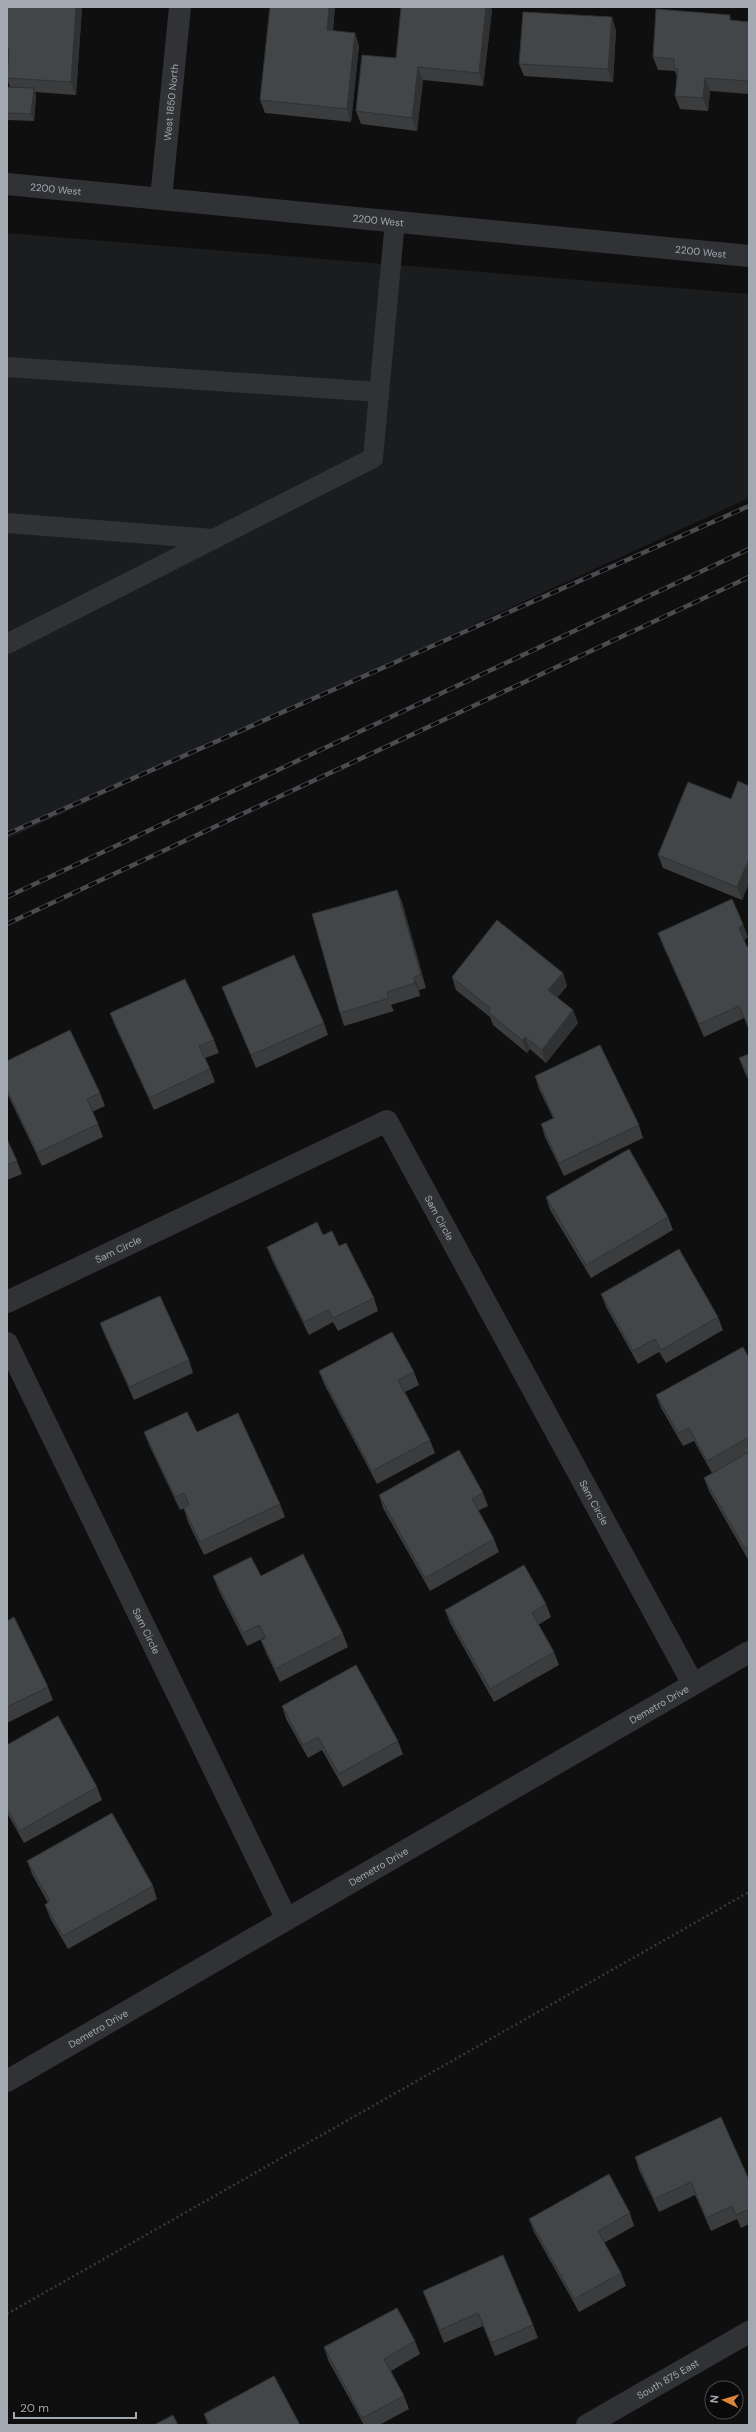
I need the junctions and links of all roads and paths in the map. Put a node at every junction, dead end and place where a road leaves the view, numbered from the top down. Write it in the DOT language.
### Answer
graph roads {
  1 [pos="180,7"];
  2 [pos="7,184"];
  3 [pos="160,198"];
  4 [pos="395,221"];
  5 [pos="749,256"];
  6 [pos="7,367"];
  7 [pos="379,392"];
  8 [pos="7,523"];
  9 [pos="213,539"];
  10 [pos="7,644"];
  11 [pos="7,1302"];
  12 [pos="7,1343"];
  13 [pos="749,1652"];
  14 [pos="693,1684"];
  15 [pos="749,1892"];
  16 [pos="286,1918"];
  17 [pos="7,2081"];
  18 [pos="7,2314"];
  19 [pos="749,2332"];
  20 [pos="587,2425"];
  1 -- 3 [label="street, West 1850 North"];
  2 -- 3 [label="street, 2200 West"];
  3 -- 4 [label="street, 2200 West"];
  4 -- 5 [label="street, 2200 West"];
  4 -- 7 [label="lane"];
  6 -- 7 [label="lane"];
  7 -- 9 [label="lane"];
  8 -- 9 [label="lane"];
  9 -- 10 [label="lane"];
  11 -- 14 [label="street, Sam Circle"];
  12 -- 16 [label="street, Sam Circle"];
  13 -- 14 [label="street, Demetro Drive"];
  14 -- 16 [label="street, Demetro Drive"];
  15 -- 18 [label="path"];
  16 -- 17 [label="street, Demetro Drive"];
  19 -- 20 [label="street, South 875 East"];
}
